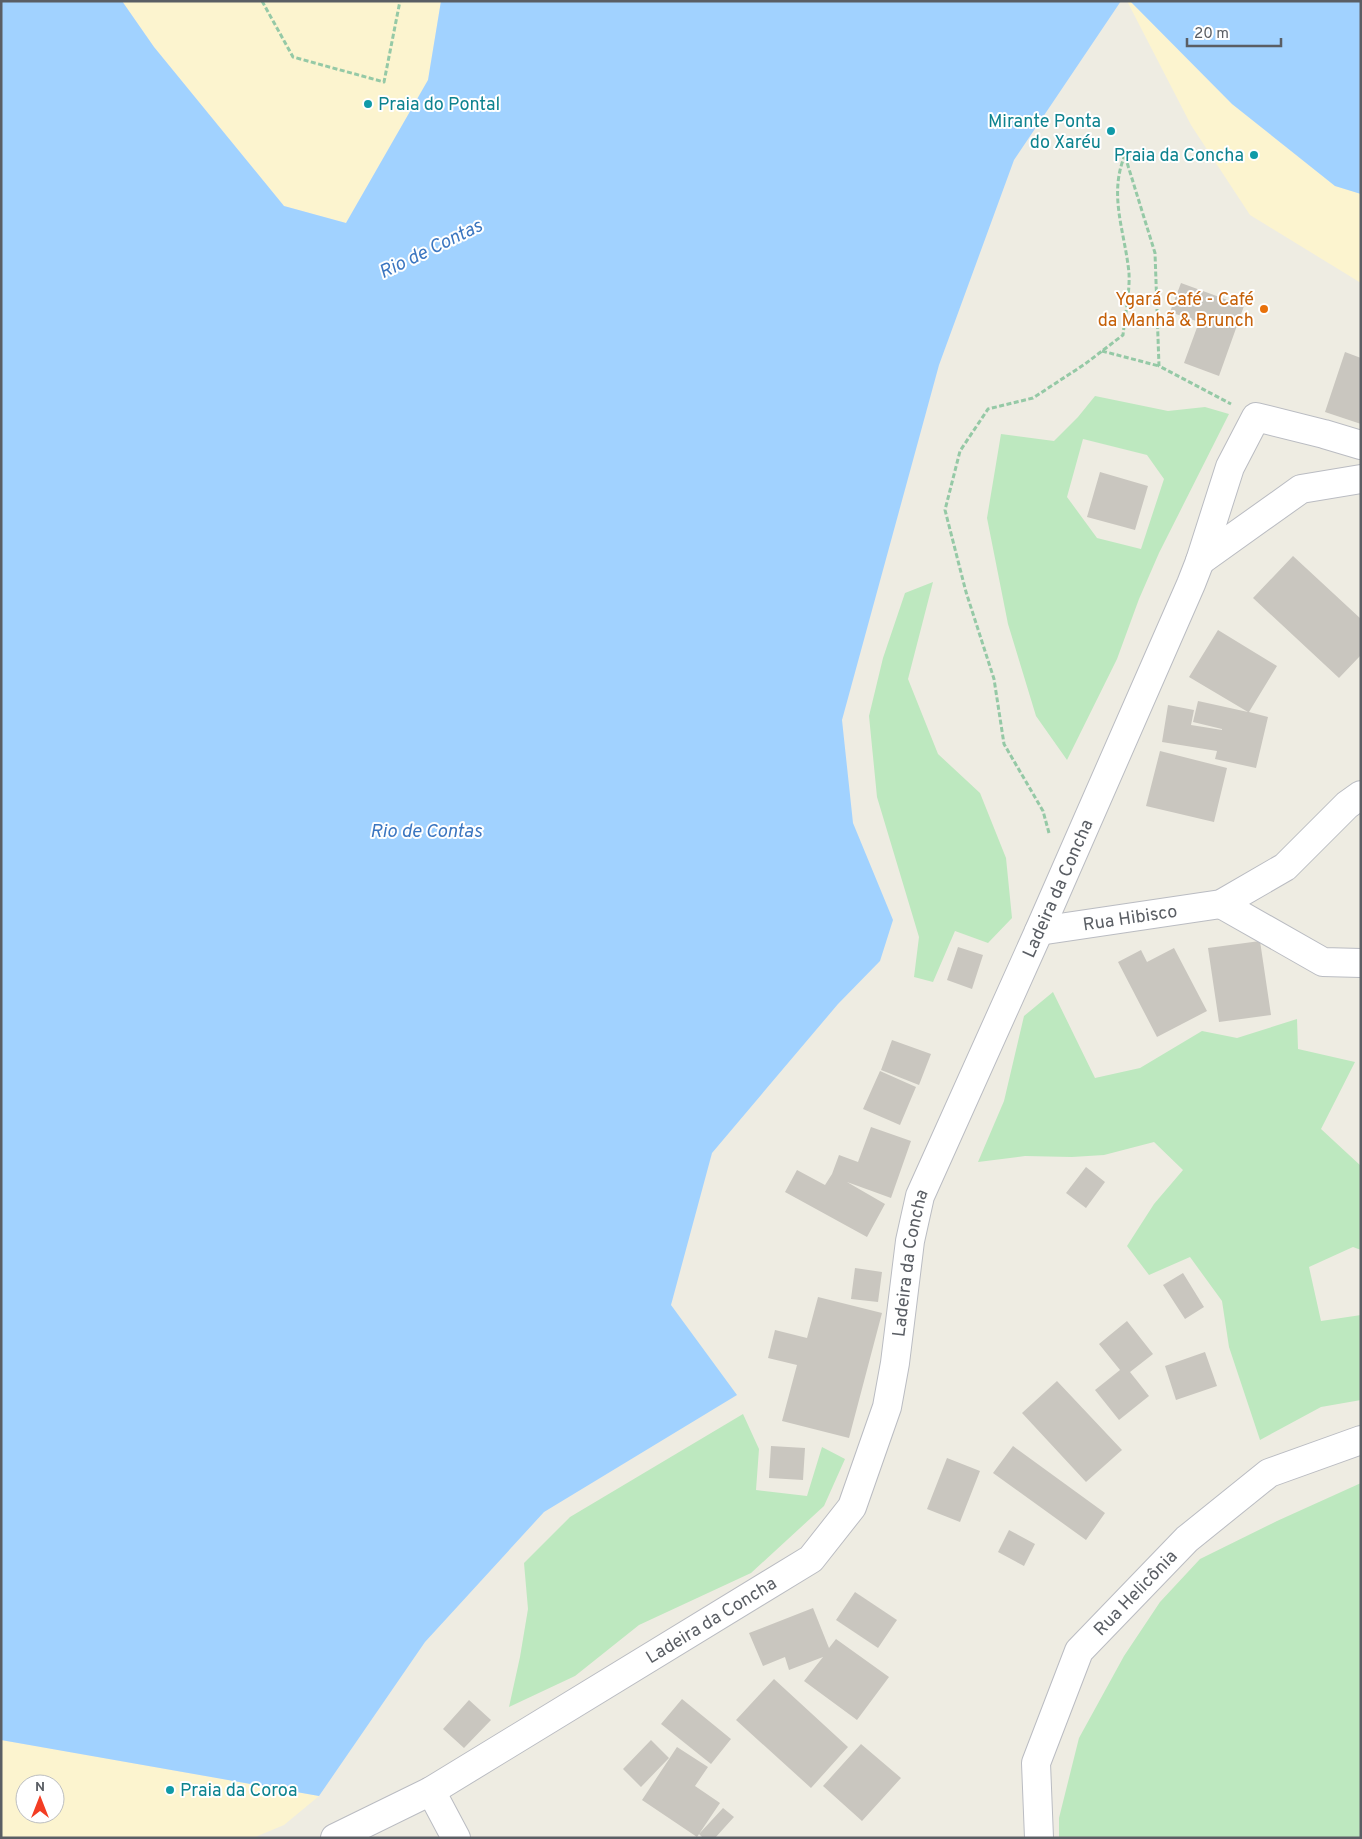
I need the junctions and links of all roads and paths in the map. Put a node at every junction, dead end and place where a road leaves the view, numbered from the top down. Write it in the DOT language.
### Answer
graph roads {
  1 [pos="262,1"];
  2 [pos="400,1"];
  3 [pos="1102,350"];
  4 [pos="1159,366"];
  5 [pos="1256,417"];
  6 [pos="1361,445"];
  7 [pos="1361,479"];
  8 [pos="1200,561"];
  9 [pos="1361,795"];
  10 [pos="1062,878"];
  11 [pos="1221,904"];
  12 [pos="1039,931"];
  13 [pos="1361,963"];
  14 [pos="1361,1440"];
  15 [pos="431,1791"];
  16 [pos="335,1838"];
  17 [pos="456,1838"];
  18 [pos="1038,1838"];
  1 -- 2 [label="path"];
  3 -- 4 [label="path"];
  3 -- 4 [label="path"];
  3 -- 10 [label="path"];
  4 -- 5 [label="path"];
  5 -- 6 [label="street"];
  5 -- 8 [label="street, Ladeira da Concha"];
  7 -- 8 [label="street"];
  8 -- 10 [label="street, Ladeira da Concha"];
  9 -- 11 [label="street, Rua Hibisco"];
  10 -- 12 [label="street, Ladeira da Concha"];
  11 -- 12 [label="street, Rua Hibisco"];
  11 -- 13 [label="street"];
  12 -- 15 [label="street, Ladeira da Concha"];
  14 -- 18 [label="street, Rua Helicônia"];
  15 -- 16 [label="street, Ladeira da Concha"];
  15 -- 17 [label="street"];
}
